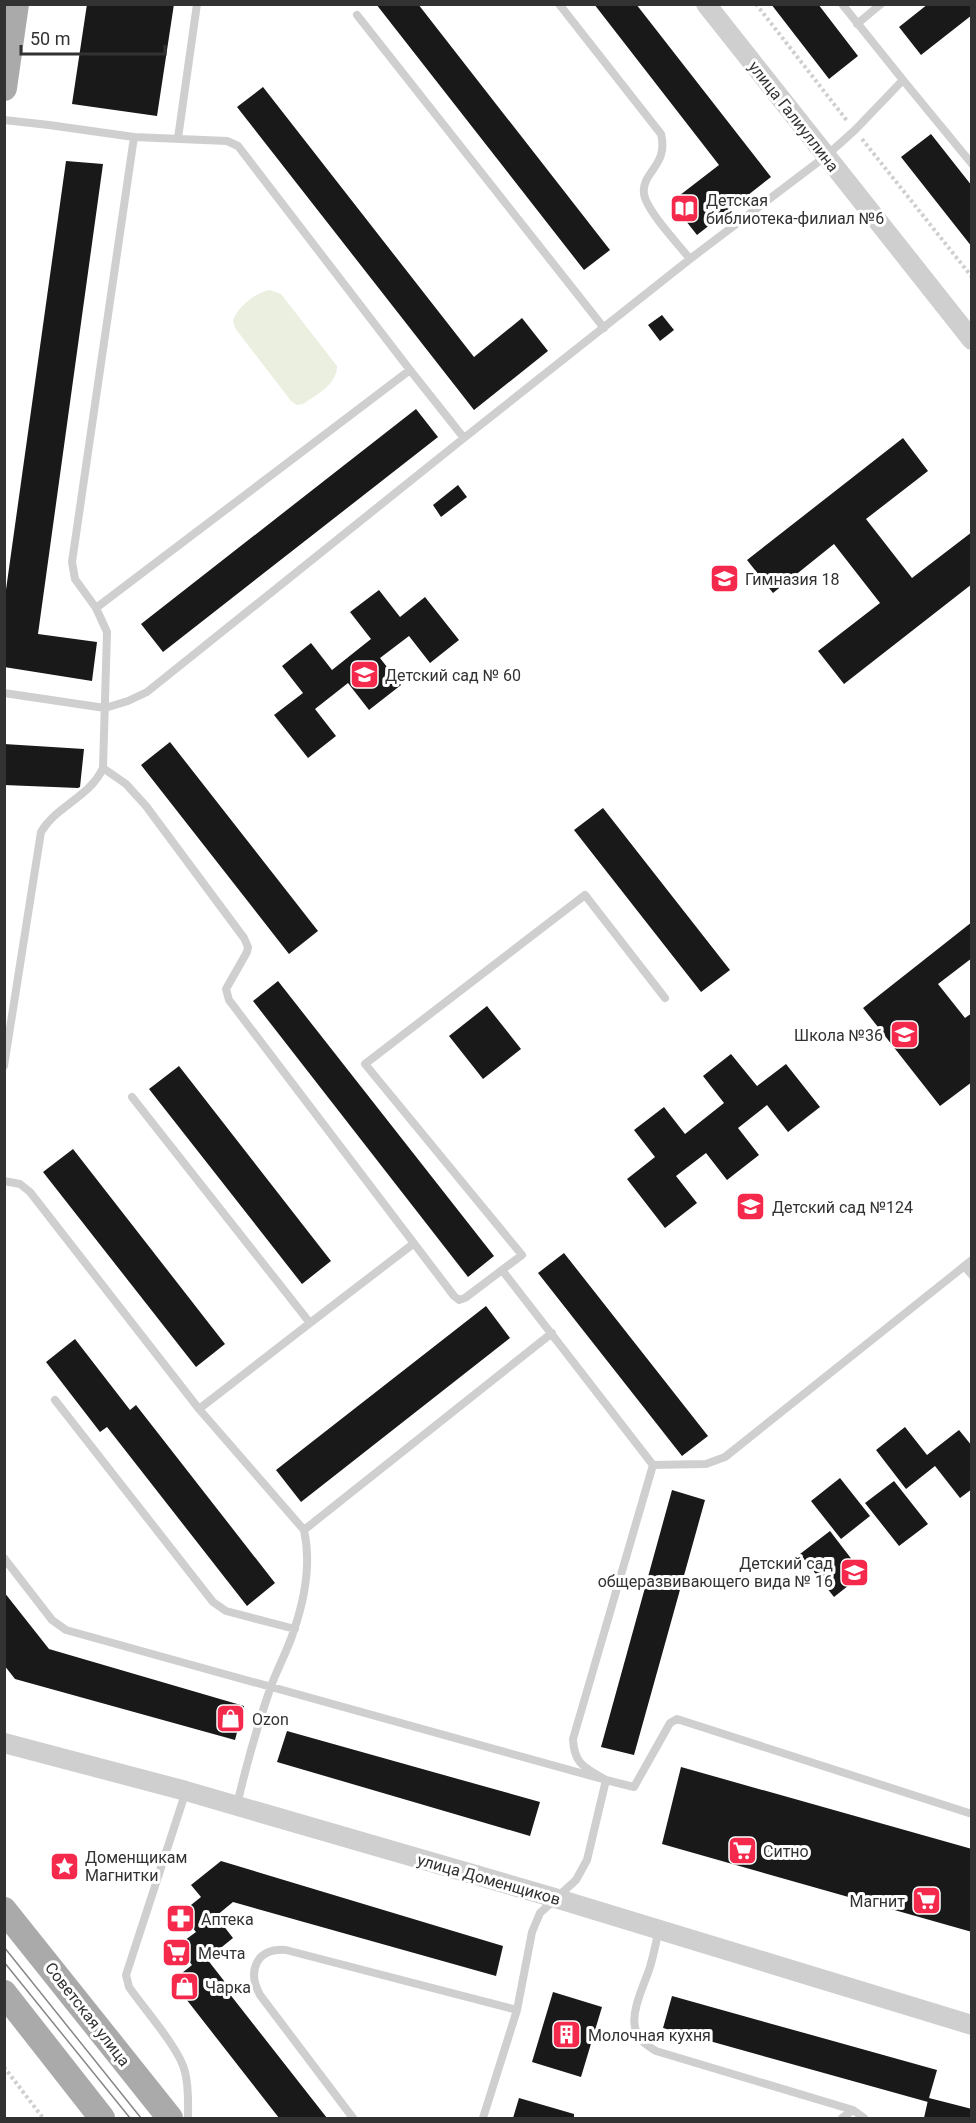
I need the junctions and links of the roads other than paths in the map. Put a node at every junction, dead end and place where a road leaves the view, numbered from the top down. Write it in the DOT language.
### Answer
graph roads {
  1 [pos="16,4"];
  2 [pos="198,4"];
  3 [pos="559,4"];
  4 [pos="706,4"];
  5 [pos="842,4"];
  6 [pos="881,4"];
  7 [pos="357,15"];
  8 [pos="857,24"];
  9 [pos="903,80"];
  10 [pos="4,88"];
  11 [pos="4,120"];
  12 [pos="134,137"];
  13 [pos="178,138"];
  14 [pos="826,156"];
  15 [pos="972,164"];
  16 [pos="690,260"];
  17 [pos="604,328"];
  18 [pos="972,340"];
  19 [pos="410,370"];
  20 [pos="464,438"];
  21 [pos="96,608"];
  22 [pos="4,693"];
  23 [pos="105,708"];
  24 [pos="103,768"];
  25 [pos="665,998"];
  26 [pos="4,1066"];
  27 [pos="132,1097"];
  28 [pos="4,1181"];
  29 [pos="413,1244"];
  30 [pos="968,1263"];
  31 [pos="502,1270"];
  32 [pos="972,1275"];
  33 [pos="310,1323"];
  34 [pos="552,1333"];
  35 [pos="56,1400"];
  36 [pos="199,1409"];
  37 [pos="653,1465"];
  38 [pos="304,1530"];
  39 [pos="4,1558"];
  40 [pos="295,1629"];
  41 [pos="271,1687"];
  42 [pos="4,1743"];
  43 [pos="606,1780"];
  44 [pos="186,1791"];
  45 [pos="236,1806"];
  46 [pos="972,1814"];
  47 [pos="555,1898"];
  48 [pos="4,1910"];
  49 [pos="659,1929"];
  50 [pos="4,1993"];
  51 [pos="517,2010"];
  52 [pos="972,2025"];
  53 [pos="853,2110"];
  54 [pos="102,2118"];
  55 [pos="170,2118"];
  56 [pos="188,2118"];
  57 [pos="353,2118"];
  58 [pos="483,2118"];
  59 [pos="842,2118"];
  60 [pos="864,2118"];
  1 -- 10 [label="main road"];
  2 -- 13 [label="lane"];
  3 -- 16 [label="lane"];
  4 -- 14 [label="street, улица Галиуллина"];
  5 -- 8 [label="lane"];
  6 -- 8 [label="lane"];
  7 -- 17 [label="lane"];
  8 -- 9 [label="lane"];
  9 -- 14 [label="lane"];
  9 -- 15 [label="lane"];
  11 -- 12 [label="lane"];
  12 -- 13 [label="lane"];
  12 -- 21 [label="lane"];
  13 -- 19 [label="lane"];
  14 -- 16 [label="lane"];
  14 -- 18 [label="street, улица Галиуллина"];
  16 -- 17 [label="lane"];
  17 -- 20 [label="lane"];
  19 -- 20 [label="lane"];
  19 -- 21 [label="lane"];
  20 -- 23 [label="lane"];
  21 -- 23 [label="lane"];
  22 -- 23 [label="lane"];
  23 -- 24 [label="lane"];
  24 -- 26 [label="lane"];
  24 -- 29 [label="lane"];
  25 -- 31 [label="lane"];
  27 -- 33 [label="lane"];
  28 -- 36 [label="lane"];
  29 -- 31 [label="lane"];
  29 -- 33 [label="lane"];
  30 -- 32 [label="lane"];
  30 -- 37 [label="lane"];
  31 -- 34 [label="lane"];
  33 -- 36 [label="lane"];
  34 -- 37 [label="lane"];
  34 -- 38 [label="lane"];
  35 -- 40 [label="lane"];
  36 -- 38 [label="lane"];
  37 -- 43 [label="lane"];
  38 -- 40 [label="lane"];
  39 -- 41 [label="lane"];
  40 -- 41 [label="lane"];
  41 -- 43 [label="lane"];
  41 -- 45 [label="lane"];
  42 -- 44 [label="street, улица Доменщиков"];
  43 -- 46 [label="lane"];
  43 -- 47 [label="lane"];
  44 -- 45 [label="street, улица Доменщиков"];
  44 -- 56 [label="lane"];
  45 -- 47 [label="street, улица Доменщиков"];
  47 -- 49 [label="street, улица Доменщиков"];
  47 -- 51 [label="lane"];
  48 -- 55 [label="main road, Советская улица"];
  49 -- 52 [label="street, улица Доменщиков"];
  49 -- 53 [label="lane"];
  50 -- 54 [label="main road"];
  51 -- 57 [label="lane"];
  51 -- 58 [label="lane"];
  53 -- 59 [label="lane"];
  53 -- 60 [label="lane"];
}
